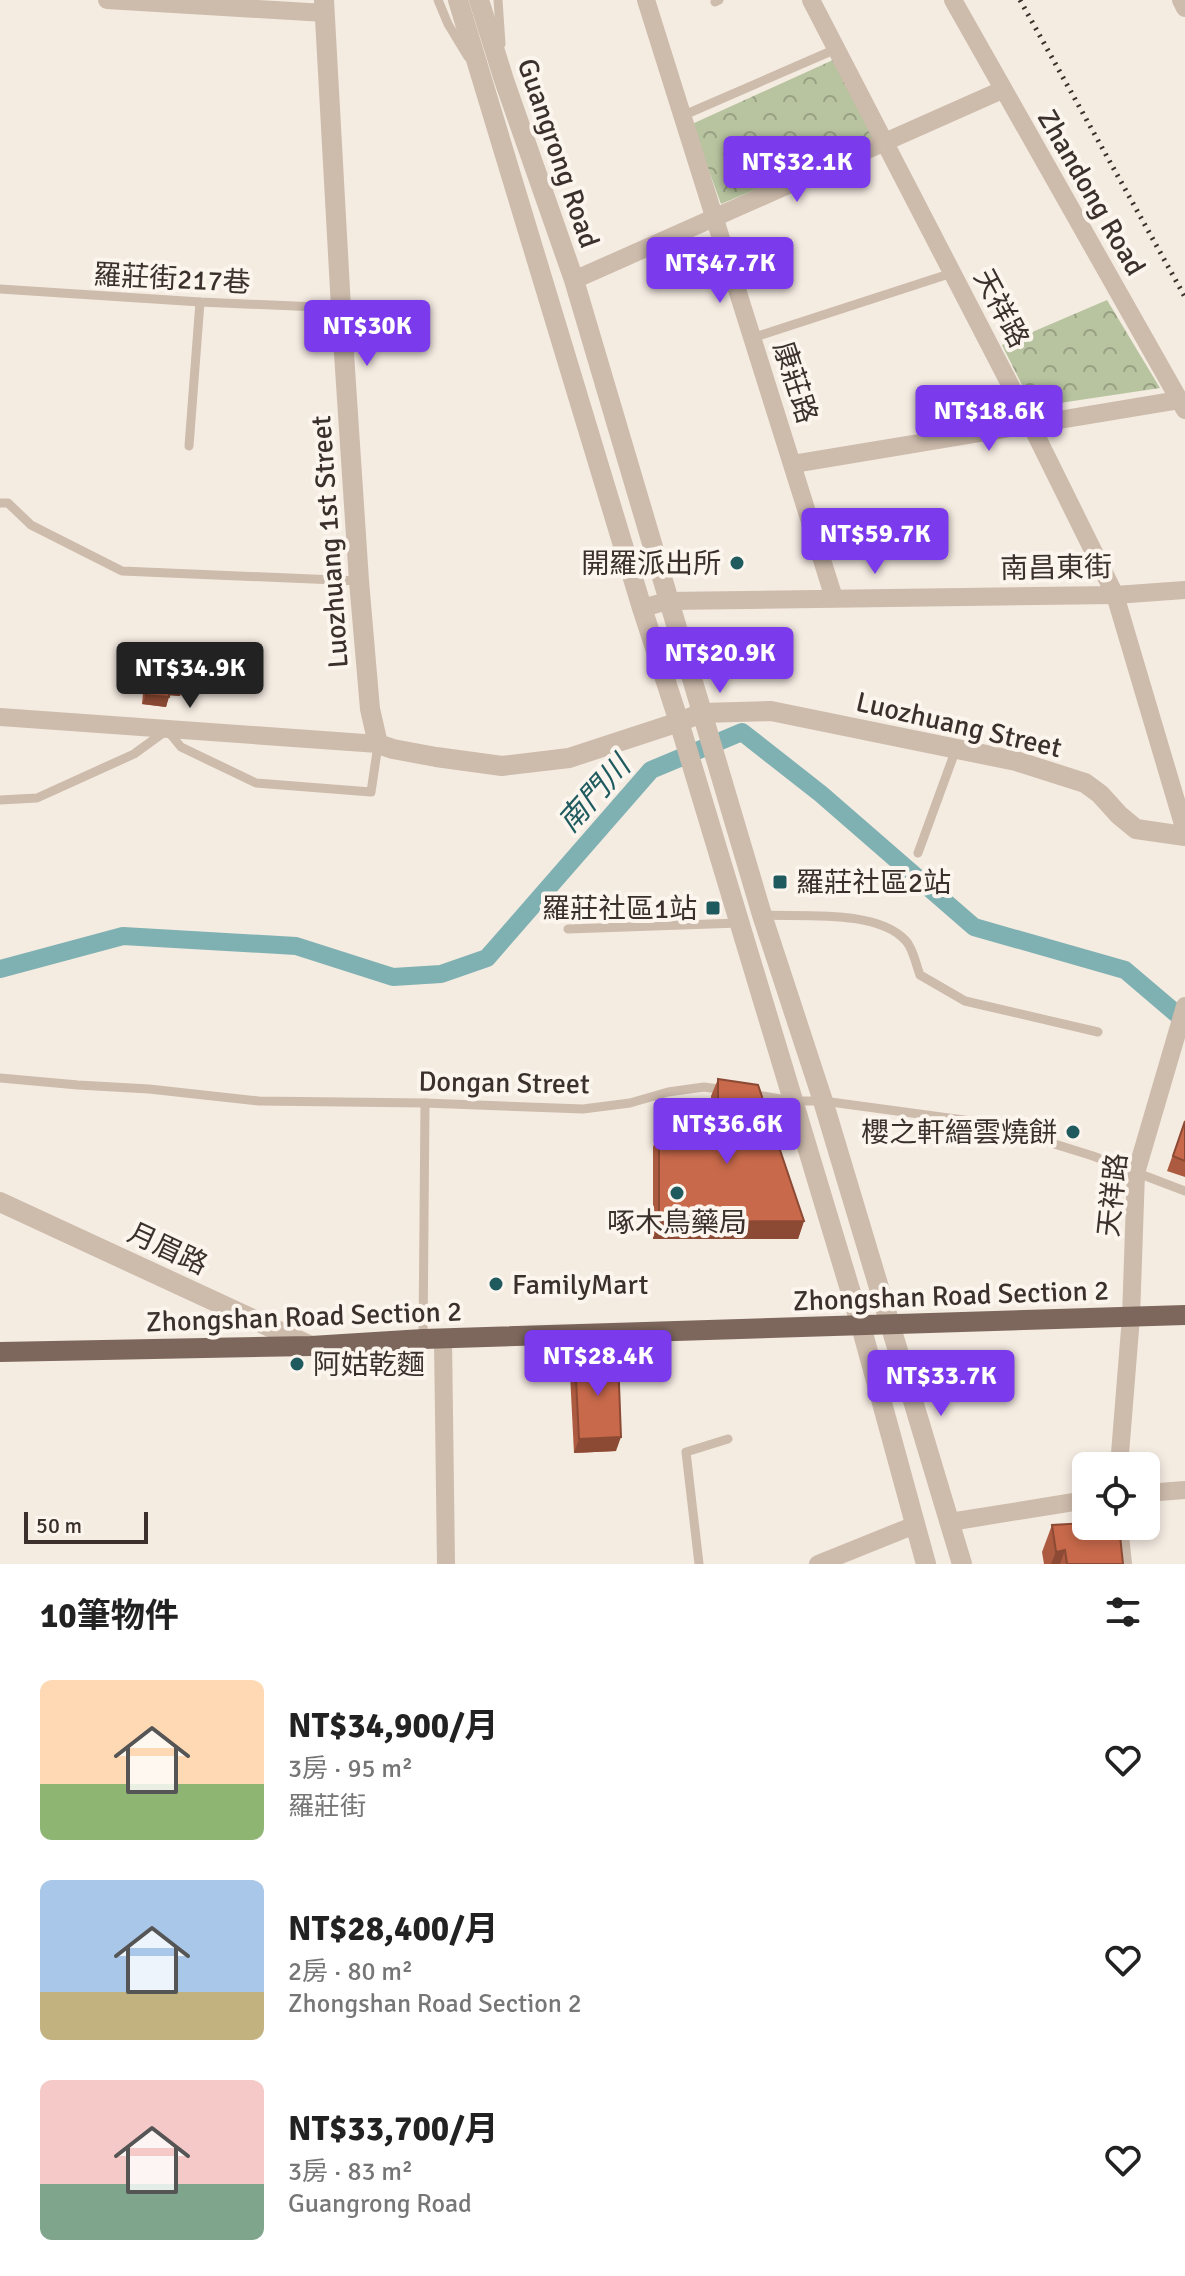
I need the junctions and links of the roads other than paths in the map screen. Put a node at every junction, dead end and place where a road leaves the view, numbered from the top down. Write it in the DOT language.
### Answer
graph roads {
  1 [pos="107,0"];
  2 [pos="438,0"];
  3 [pos="458,0"];
  4 [pos="479,0"];
  5 [pos="498,0"];
  6 [pos="646,0"];
  7 [pos="811,0"];
  8 [pos="953,0"];
  9 [pos="1181,0"];
  10 [pos="324,6"];
  11 [pos="1185,8"];
  12 [pos="836,49"];
  13 [pos="494,82"];
  14 [pos="1002,90"];
  15 [pos="682,116"];
  16 [pos="885,144"];
  17 [pos="713,217"];
  18 [pos="952,273"];
  19 [pos="574,280"];
  20 [pos="0,289"];
  21 [pos="200,302"];
  22 [pos="341,308"];
  23 [pos="752,338"];
  24 [pos="1182,405"];
  25 [pos="1031,425"];
  26 [pos="189,446"];
  27 [pos="793,464"];
  28 [pos="0,503"];
  29 [pos="359,581"];
  30 [pos="1185,590"];
  31 [pos="1115,595"];
  32 [pos="834,598"];
  33 [pos="668,601"];
  34 [pos="642,608"];
  35 [pos="702,713"];
  36 [pos="0,717"];
  37 [pos="679,722"];
  38 [pos="167,730"];
  39 [pos="378,744"];
  40 [pos="956,749"];
  41 [pos="0,800"];
  42 [pos="1185,834"];
  43 [pos="918,853"];
  44 [pos="762,915"];
  45 [pos="739,923"];
  46 [pos="568,929"];
  47 [pos="1185,1006"];
  48 [pos="1098,1032"];
  49 [pos="0,1078"];
  50 [pos="792,1101"];
  51 [pos="823,1101"];
  52 [pos="425,1103"];
  53 [pos="1136,1173"];
  54 [pos="1185,1191"];
  55 [pos="0,1202"];
  56 [pos="1185,1315"];
  57 [pos="1131,1317"];
  58 [pos="861,1326"];
  59 [pos="890,1326"];
  60 [pos="433,1339"];
  61 [pos="311,1346"];
  62 [pos="0,1352"];
  63 [pos="728,1439"];
  64 [pos="1120,1452"];
  65 [pos="1185,1490"];
  66 [pos="1160,1492"];
  67 [pos="1072,1502"];
  68 [pos="950,1522"];
  69 [pos="915,1525"];
  70 [pos="1120,1540"];
  71 [pos="446,1564"];
  72 [pos="699,1564"];
  73 [pos="818,1564"];
  74 [pos="926,1564"];
  75 [pos="962,1564"];
  76 [pos="1123,1564"];
  1 -- 10 [label="street"];
  2 -- 13 [label="lane"];
  3 -- 13 [label="street, Guangrong Road"];
  4 -- 13 [label="street, Guangrong Road"];
  5 -- 13 [label="lane"];
  6 -- 15 [label="street, 康莊路"];
  7 -- 12 [label="street, 天祥路"];
  8 -- 14 [label="street, Zhandong Road"];
  9 -- 11 [label="street"];
  10 -- 22 [label="street, Luozhuang 1st Street"];
  12 -- 15 [label="lane"];
  12 -- 16 [label="street, 天祥路"];
  13 -- 19 [label="street, Guangrong Road"];
  13 -- 34 [label="street, Guangrong Road"];
  14 -- 16 [label="street"];
  14 -- 24 [label="street, Zhandong Road"];
  15 -- 17 [label="street, 康莊路"];
  16 -- 17 [label="street"];
  16 -- 18 [label="street, 天祥路"];
  17 -- 19 [label="street"];
  17 -- 23 [label="street, 康莊路"];
  18 -- 23 [label="lane"];
  18 -- 25 [label="street, 天祥路"];
  19 -- 33 [label="street, Guangrong Road"];
  20 -- 21 [label="lane, 羅莊街217巷"];
  21 -- 22 [label="lane, 羅莊街217巷"];
  21 -- 26 [label="lane"];
  22 -- 29 [label="street, Luozhuang 1st Street"];
  23 -- 27 [label="street, 康莊路"];
  24 -- 25 [label="street"];
  25 -- 27 [label="street"];
  25 -- 31 [label="street, 天祥路"];
  27 -- 32 [label="street, 康莊路"];
  28 -- 29 [label="lane"];
  29 -- 39 [label="street, Luozhuang 1st Street"];
  30 -- 31 [label="street, 南昌東街"];
  31 -- 32 [label="street, 南昌東街"];
  31 -- 42 [label="street, 天祥路"];
  32 -- 33 [label="street, 南昌東街"];
  33 -- 34 [label="street, 南昌東街"];
  33 -- 35 [label="street, Guangrong Road"];
  34 -- 37 [label="street, Guangrong Road"];
  35 -- 37 [label="street, Luozhuang Street"];
  35 -- 40 [label="street, Luozhuang Street"];
  35 -- 44 [label="street, Guangrong Road"];
  36 -- 38 [label="street"];
  37 -- 39 [label="street, Luozhuang Street"];
  37 -- 45 [label="street, Guangrong Road"];
  38 -- 39 [label="street"];
  38 -- 39 [label="lane"];
  38 -- 41 [label="lane"];
  40 -- 42 [label="street, Luozhuang Street"];
  40 -- 43 [label="lane"];
  44 -- 48 [label="lane"];
  44 -- 51 [label="street, Guangrong Road"];
  45 -- 46 [label="lane"];
  45 -- 50 [label="street, Guangrong Road"];
  47 -- 53 [label="street, 天祥路"];
  49 -- 52 [label="lane, Dongan Street"];
  50 -- 51 [label="lane, Dongan Street"];
  50 -- 52 [label="lane, Dongan Street"];
  50 -- 58 [label="street, Guangrong Road"];
  51 -- 53 [label="lane, Dongan Street"];
  51 -- 59 [label="street, Guangrong Road"];
  52 -- 60 [label="lane"];
  53 -- 54 [label="lane, Dongan Street"];
  53 -- 57 [label="street, 天祥路"];
  55 -- 61 [label="street, 月眉路"];
  56 -- 57 [label="main road, Zhongshan Road Section 2"];
  57 -- 59 [label="main road, Zhongshan Road Section 2"];
  57 -- 64 [label="street, 天祥路"];
  58 -- 59 [label="main road, Zhongshan Road Section 2"];
  58 -- 60 [label="main road, Zhongshan Road Section 2"];
  58 -- 69 [label="street, Guangrong Road"];
  59 -- 68 [label="street, Guangrong Road"];
  60 -- 61 [label="main road, Zhongshan Road Section 2"];
  60 -- 71 [label="street"];
  61 -- 62 [label="main road, Zhongshan Road Section 2"];
  63 -- 72 [label="lane"];
  65 -- 66 [label="street"];
  67 -- 68 [label="street"];
  68 -- 75 [label="street, Guangrong Road"];
  69 -- 73 [label="street"];
  69 -- 74 [label="street, Guangrong Road"];
  70 -- 76 [label="street"];
}
